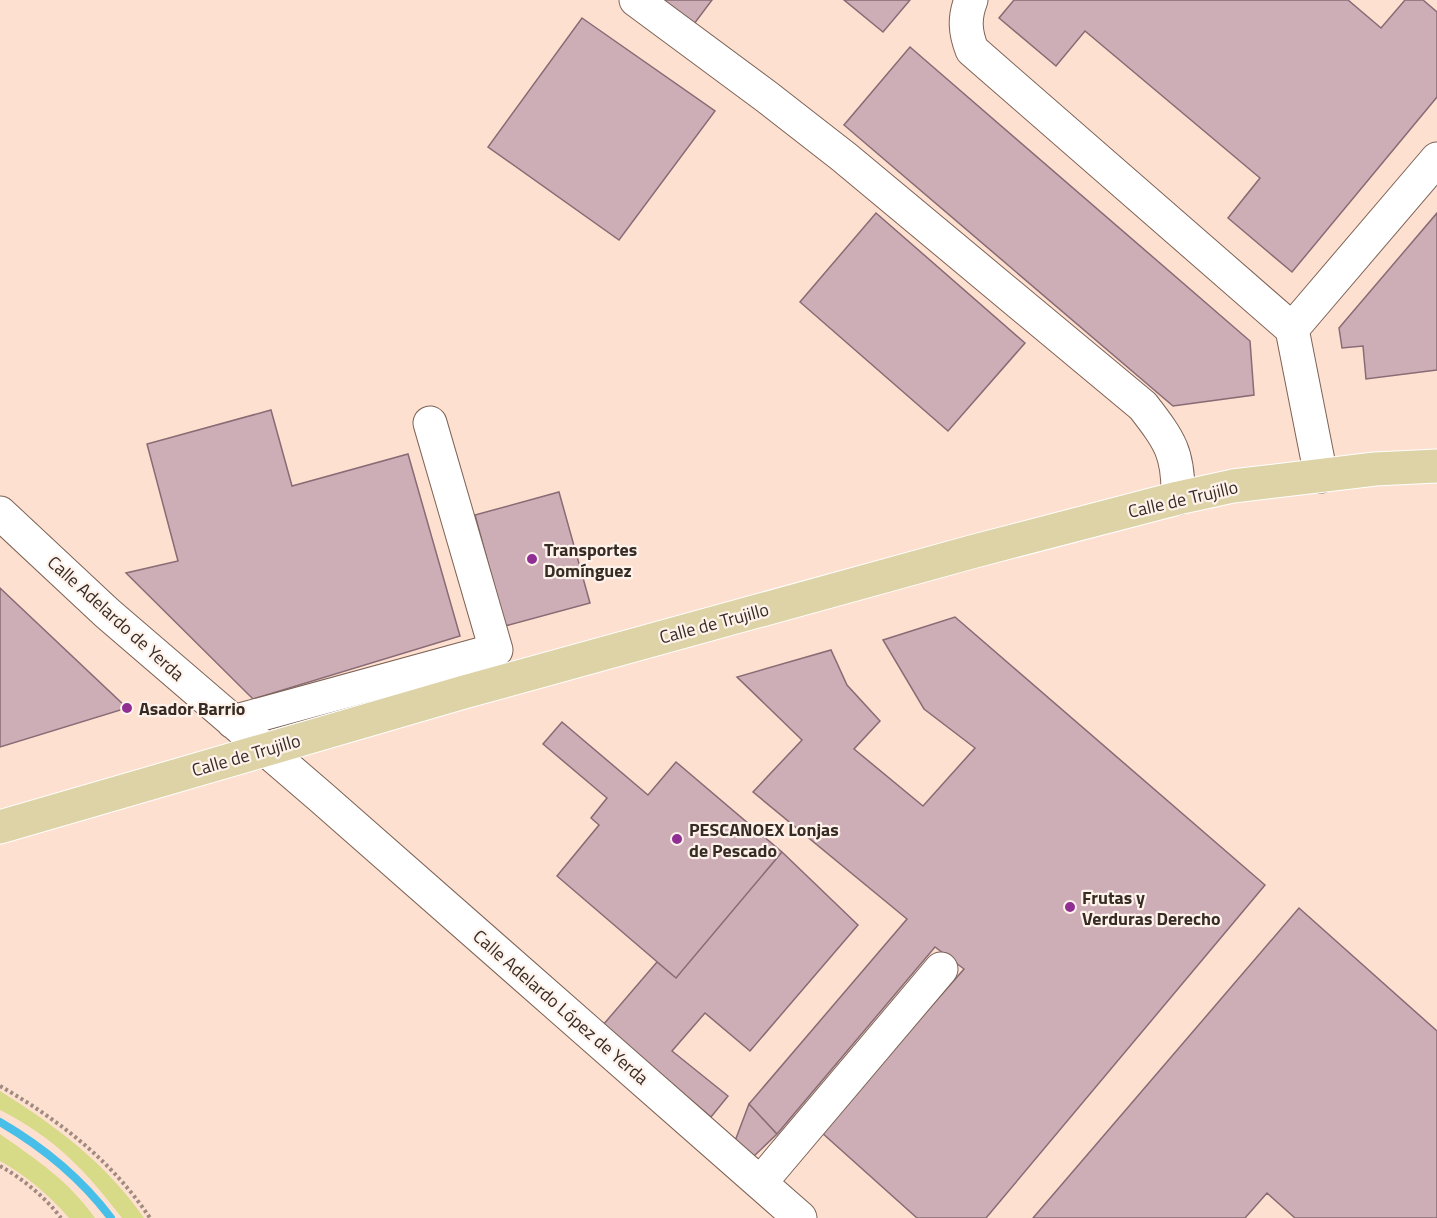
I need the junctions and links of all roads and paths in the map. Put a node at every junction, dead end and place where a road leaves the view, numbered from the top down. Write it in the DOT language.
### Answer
graph roads {
  1 [pos="636,0"];
  2 [pos="971,0"];
  3 [pos="1437,159"];
  4 [pos="1292,329"];
  5 [pos="430,423"];
  6 [pos="1437,466"];
  7 [pos="1321,476"];
  8 [pos="1178,498"];
  9 [pos="0,513"];
  10 [pos="233,722"];
  11 [pos="265,750"];
  12 [pos="0,826"];
  13 [pos="941,969"];
  14 [pos="0,1086"];
  15 [pos="0,1166"];
  16 [pos="760,1183"];
  17 [pos="61,1218"];
  18 [pos="150,1218"];
  19 [pos="800,1218"];
  1 -- 8 [label="street"];
  2 -- 4 [label="street"];
  3 -- 4 [label="street"];
  4 -- 7 [label="street"];
  5 -- 10 [label="street"];
  6 -- 7 [label="main road, Calle de Trujillo"];
  7 -- 8 [label="main road, Calle de Trujillo"];
  8 -- 11 [label="main road, Calle de Trujillo"];
  9 -- 10 [label="street, Calle Adelardo de Yerda"];
  10 -- 11 [label="street, Calle Adelardo de Yerda"];
  11 -- 12 [label="main road, Calle de Trujillo"];
  11 -- 16 [label="street, Calle Adelardo López de Yerda"];
  13 -- 16 [label="street"];
  14 -- 18 [label="path"];
  15 -- 17 [label="path"];
  16 -- 19 [label="street, Calle Adelardo López de Yerda"];
}
